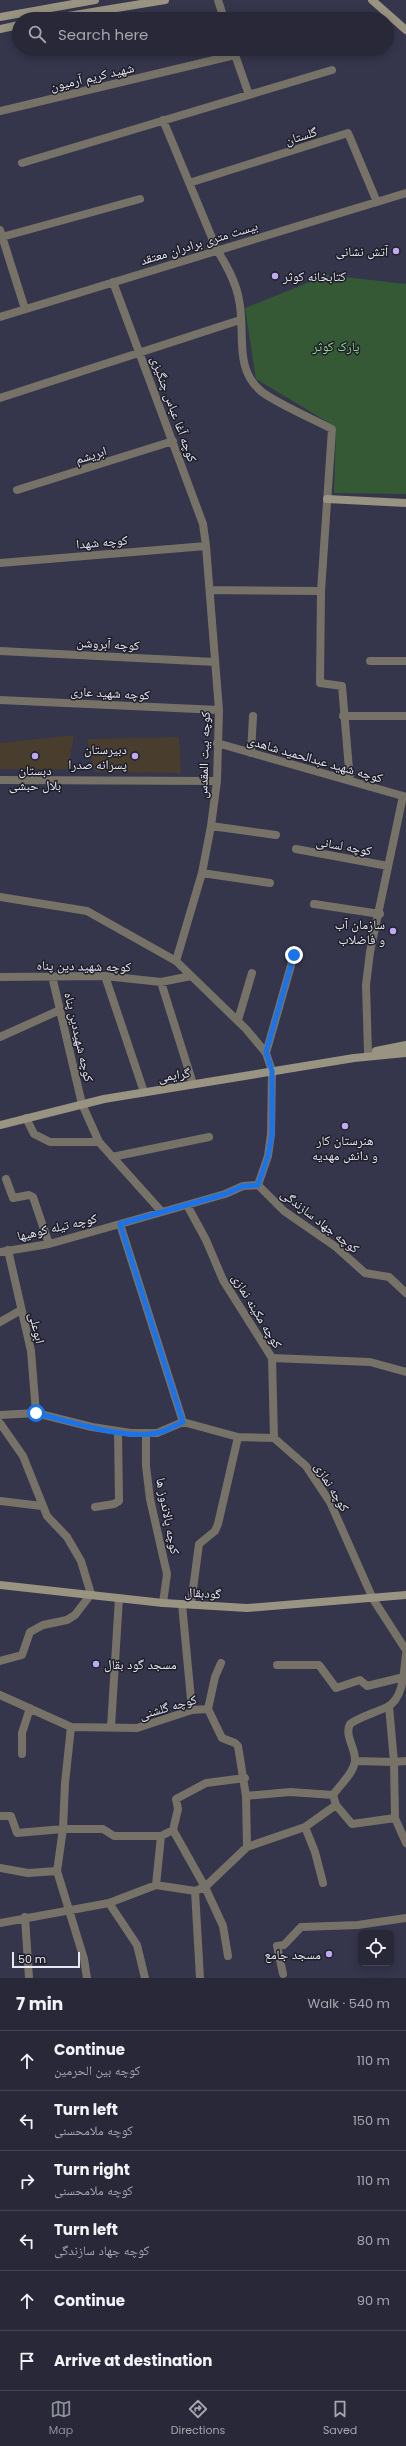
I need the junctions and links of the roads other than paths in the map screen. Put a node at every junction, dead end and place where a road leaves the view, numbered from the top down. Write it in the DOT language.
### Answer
graph roads {
  1 [pos="95,0"];
  2 [pos="165,0"];
  3 [pos="218,0"];
  4 [pos="372,0"];
  5 [pos="28,12"];
  6 [pos="92,12"];
  7 [pos="222,12"];
  8 [pos="386,12"];
  9 [pos="12,15"];
  10 [pos="0,17"];
  11 [pos="394,19"];
  12 [pos="12,26"];
  13 [pos="0,29"];
  14 [pos="406,30"];
  15 [pos="218,56"];
  16 [pos="235,56"];
  17 [pos="332,70"];
  18 [pos="249,95"];
  19 [pos="0,111"];
  20 [pos="163,120"];
  21 [pos="22,163"];
  22 [pos="189,183"];
  23 [pos="406,193"];
  24 [pos="140,199"];
  25 [pos="377,202"];
  26 [pos="1,233"];
  27 [pos="217,250"];
  28 [pos="113,282"];
  29 [pos="25,309"];
  30 [pos="0,317"];
  31 [pos="240,320"];
  32 [pos="140,352"];
  33 [pos="0,398"];
  34 [pos="173,441"];
  35 [pos="17,490"];
  36 [pos="327,499"];
  37 [pos="406,503"];
  38 [pos="206,546"];
  39 [pos="0,563"];
  40 [pos="210,590"];
  41 [pos="321,591"];
  42 [pos="0,651"];
  43 [pos="370,661"];
  44 [pos="406,661"];
  45 [pos="215,662"];
  46 [pos="0,700"];
  47 [pos="219,710"];
  48 [pos="253,716"];
  49 [pos="344,716"];
  50 [pos="406,716"];
  51 [pos="217,743"];
  52 [pos="251,753"];
  53 [pos="0,780"];
  54 [pos="218,781"];
  55 [pos="350,781"];
  56 [pos="404,797"];
  57 [pos="212,826"];
  58 [pos="276,835"];
  59 [pos="296,849"];
  60 [pos="388,866"];
  61 [pos="202,874"];
  62 [pos="270,883"];
  63 [pos="0,897"];
  64 [pos="314,904"];
  65 [pos="380,914"];
  66 [pos="294,955"];
  67 [pos="176,961"];
  68 [pos="252,973"];
  69 [pos="52,976"];
  70 [pos="105,976"];
  71 [pos="191,976"];
  72 [pos="0,978"];
  73 [pos="161,982"];
  74 [pos="60,1010"];
  75 [pos="238,1020"];
  76 [pos="0,1037"];
  77 [pos="406,1045"];
  78 [pos="266,1052"];
  79 [pos="368,1053"];
  80 [pos="406,1053"];
  81 [pos="354,1058"];
  82 [pos="272,1071"];
  83 [pos="193,1084"];
  84 [pos="144,1092"];
  85 [pos="82,1104"];
  86 [pos="26,1118"];
  87 [pos="0,1125"];
  88 [pos="209,1137"];
  89 [pos="99,1142"];
  90 [pos="112,1157"];
  91 [pos="6,1179"];
  92 [pos="258,1185"];
  93 [pos="187,1205"];
  94 [pos="161,1211"];
  95 [pos="120,1224"];
  96 [pos="49,1244"];
  97 [pos="4,1251"];
  98 [pos="406,1293"];
  99 [pos="21,1310"];
  100 [pos="0,1322"];
  101 [pos="272,1358"];
  102 [pos="406,1372"];
  103 [pos="36,1413"];
  104 [pos="0,1415"];
  105 [pos="183,1422"];
  106 [pos="0,1423"];
  107 [pos="118,1431"];
  108 [pos="146,1433"];
  109 [pos="238,1437"];
  110 [pos="274,1438"];
  111 [pos="0,1501"];
  112 [pos="42,1506"];
  113 [pos="95,1507"];
  114 [pos="0,1585"];
  115 [pos="91,1594"];
  116 [pos="406,1595"];
  117 [pos="119,1598"];
  118 [pos="374,1599"];
  119 [pos="163,1603"];
  120 [pos="186,1604"];
  121 [pos="406,1650"];
  122 [pos="406,1654"];
  123 [pos="0,1662"];
  124 [pos="221,1663"];
  125 [pos="277,1665"];
  126 [pos="404,1677"];
  127 [pos="0,1695"];
  128 [pos="389,1706"];
  129 [pos="30,1708"];
  130 [pos="208,1709"];
  131 [pos="192,1710"];
  132 [pos="71,1727"];
  133 [pos="111,1727"];
  134 [pos="22,1754"];
  135 [pos="355,1761"];
  136 [pos="406,1761"];
  137 [pos="394,1762"];
  138 [pos="245,1778"];
  139 [pos="333,1795"];
  140 [pos="246,1796"];
  141 [pos="336,1805"];
  142 [pos="0,1816"];
  143 [pos="395,1818"];
  144 [pos="305,1827"];
  145 [pos="63,1829"];
  146 [pos="173,1830"];
  147 [pos="161,1836"];
  148 [pos="406,1843"];
  149 [pos="247,1847"];
  150 [pos="0,1868"];
  151 [pos="57,1871"];
  152 [pos="323,1883"];
  153 [pos="156,1885"];
  154 [pos="205,1887"];
  155 [pos="195,1891"];
  156 [pos="109,1903"];
  157 [pos="69,1912"];
  158 [pos="25,1917"];
  159 [pos="406,1918"];
  160 [pos="0,1923"];
  161 [pos="228,1956"];
  162 [pos="283,1974"];
  163 [pos="29,1978"];
  164 [pos="87,1978"];
  165 [pos="145,1978"];
  166 [pos="200,1978"];
  1 -- 5 [label="main road"];
  2 -- 6 [label="main road"];
  3 -- 7 [label="street"];
  4 -- 8 [label="main road"];
  9 -- 10 [label="main road"];
  11 -- 14 [label="main road"];
  12 -- 13 [label="main road"];
  15 -- 19 [label="street, شهید کریم آرمیون"];
  16 -- 18 [label="street"];
  17 -- 18 [label="street"];
  18 -- 20 [label="street"];
  20 -- 21 [label="street"];
  20 -- 22 [label="street"];
  22 -- 25 [label="street, گلستان"];
  22 -- 27 [label="street"];
  23 -- 25 [label="street, بیست متری برادران معتقد"];
  24 -- 26 [label="street"];
  25 -- 27 [label="street, بیست متری برادران معتقد"];
  26 -- 29 [label="street"];
  27 -- 28 [label="street, بیست متری برادران معتقد"];
  27 -- 31 [label="street"];
  28 -- 29 [label="street, بیست متری برادران معتقد"];
  28 -- 32 [label="street, کوچه آغا عباس چنگیزی"];
  29 -- 30 [label="street, بیست متری برادران معتقد"];
  31 -- 32 [label="street"];
  31 -- 36 [label="street"];
  32 -- 33 [label="street"];
  32 -- 34 [label="street, کوچه آغا عباس چنگیزی"];
  34 -- 35 [label="street, ابریشم"];
  34 -- 38 [label="street, کوچه آغا عباس چنگیزی"];
  36 -- 37 [label="main road"];
  36 -- 41 [label="street"];
  38 -- 39 [label="street, کوچه شهدا"];
  38 -- 40 [label="street, کوچه بیت المقدس"];
  40 -- 41 [label="street"];
  40 -- 45 [label="street, کوچه بیت المقدس"];
  41 -- 49 [label="street"];
  42 -- 45 [label="street, کوچه آبروشن"];
  43 -- 44 [label="street"];
  45 -- 47 [label="street, کوچه بیت المقدس"];
  46 -- 47 [label="street, کوچه شهید عاری"];
  47 -- 51 [label="street, کوچه بیت المقدس"];
  48 -- 52 [label="street"];
  49 -- 50 [label="street"];
  49 -- 55 [label="street"];
  51 -- 52 [label="street, کوچه شهید عبدالحمید شاهدی"];
  51 -- 54 [label="street, کوچه بیت المقدس"];
  52 -- 55 [label="street, کوچه شهید عبدالحمید شاهدی"];
  53 -- 54 [label="street"];
  54 -- 57 [label="street, کوچه بیت المقدس"];
  55 -- 56 [label="street, کوچه شهید عبدالحمید شاهدی"];
  56 -- 60 [label="street"];
  57 -- 58 [label="street"];
  57 -- 61 [label="street, کوچه بیت المقدس"];
  59 -- 60 [label="street, کوچه لسانی"];
  60 -- 65 [label="street"];
  61 -- 62 [label="street"];
  61 -- 67 [label="street, کوچه بیت المقدس"];
  63 -- 67 [label="street"];
  64 -- 65 [label="street"];
  65 -- 79 [label="street"];
  66 -- 78 [label="street"];
  67 -- 71 [label="street"];
  68 -- 75 [label="street"];
  69 -- 70 [label="street, کوچه شهید دین پناه"];
  69 -- 72 [label="street, کوچه شهید دین پناه"];
  69 -- 74 [label="street, کوچه شهیددین پناه"];
  70 -- 73 [label="street, کوچه شهید دین پناه"];
  70 -- 84 [label="street"];
  71 -- 73 [label="street, کوچه شهید دین پناه"];
  71 -- 75 [label="street"];
  73 -- 83 [label="street"];
  74 -- 76 [label="street"];
  74 -- 85 [label="street, کوچه شهیددین پناه"];
  75 -- 78 [label="street"];
  77 -- 79 [label="main road"];
  78 -- 82 [label="street"];
  79 -- 81 [label="main road"];
  80 -- 81 [label="main road"];
  81 -- 82 [label="main road, گرایمی"];
  82 -- 83 [label="main road, گرایمی"];
  82 -- 92 [label="street"];
  83 -- 84 [label="main road, گرایمی"];
  84 -- 85 [label="main road, گرایمی"];
  85 -- 86 [label="main road, گرایمی"];
  85 -- 89 [label="street, کوچه شهیددین پناه"];
  86 -- 87 [label="main road, گرایمی"];
  86 -- 89 [label="street"];
  88 -- 90 [label="street"];
  89 -- 90 [label="street, کوچه شهیددین پناه"];
  90 -- 94 [label="street, کوچه شهیددین پناه"];
  91 -- 96 [label="street"];
  92 -- 93 [label="street, کوچه تیله کوهیها"];
  92 -- 98 [label="street, کوچه جهاد سازندگی"];
  93 -- 94 [label="street, کوچه تیله کوهیها"];
  93 -- 101 [label="street, کوچه مکینه نمازی"];
  94 -- 95 [label="street, کوچه تیله کوهیها"];
  95 -- 96 [label="street, کوچه تیله کوهیها"];
  95 -- 105 [label="street"];
  96 -- 97 [label="street, کوچه تیله کوهیها"];
  97 -- 99 [label="street, ابوعلی"];
  99 -- 100 [label="street"];
  99 -- 103 [label="street, ابوعلی"];
  101 -- 102 [label="street"];
  101 -- 110 [label="street, کوچه مکینه نمازی"];
  103 -- 104 [label="street"];
  103 -- 107 [label="street"];
  105 -- 108 [label="street"];
  105 -- 109 [label="street"];
  106 -- 112 [label="street"];
  107 -- 108 [label="street"];
  107 -- 113 [label="street"];
  108 -- 119 [label="street, کوچه پالاندوز ها"];
  109 -- 110 [label="street"];
  109 -- 120 [label="street"];
  110 -- 118 [label="street, کوچه نمازی"];
  111 -- 112 [label="street"];
  112 -- 115 [label="street"];
  114 -- 115 [label="main road, گودبقال"];
  115 -- 117 [label="main road, گودبقال"];
  115 -- 123 [label="street"];
  116 -- 118 [label="main road, گودبقال"];
  117 -- 119 [label="main road, گودبقال"];
  117 -- 133 [label="street"];
  118 -- 120 [label="main road, گودبقال"];
  118 -- 121 [label="street, کوچه نمازی"];
  119 -- 120 [label="main road, گودبقال"];
  120 -- 131 [label="street"];
  122 -- 126 [label="street"];
  124 -- 130 [label="street"];
  125 -- 126 [label="street"];
  126 -- 128 [label="street"];
  127 -- 129 [label="street, کوچه گلشنی"];
  128 -- 135 [label="street"];
  128 -- 137 [label="street"];
  129 -- 132 [label="street, کوچه گلشنی"];
  129 -- 134 [label="street"];
  130 -- 131 [label="street, کوچه گلشنی"];
  130 -- 138 [label="street, کوچه گلشنی"];
  131 -- 133 [label="street, کوچه گلشنی"];
  132 -- 133 [label="street, کوچه گلشنی"];
  132 -- 145 [label="street"];
  135 -- 137 [label="street"];
  135 -- 139 [label="street"];
  136 -- 137 [label="street"];
  137 -- 143 [label="street"];
  138 -- 140 [label="street, کوچه گلشنی"];
  138 -- 146 [label="street"];
  139 -- 140 [label="street"];
  139 -- 141 [label="street"];
  140 -- 149 [label="street, کوچه گلشنی"];
  141 -- 143 [label="street"];
  141 -- 144 [label="street"];
  142 -- 145 [label="street"];
  143 -- 148 [label="street"];
  144 -- 149 [label="street"];
  144 -- 152 [label="street"];
  145 -- 147 [label="street"];
  145 -- 151 [label="street"];
  146 -- 147 [label="street"];
  146 -- 154 [label="street"];
  147 -- 153 [label="street"];
  149 -- 154 [label="street"];
  150 -- 151 [label="street"];
  151 -- 157 [label="street"];
  153 -- 155 [label="street"];
  153 -- 156 [label="street"];
  154 -- 155 [label="street"];
  154 -- 161 [label="street"];
  155 -- 166 [label="street"];
  156 -- 157 [label="street"];
  156 -- 165 [label="street"];
  157 -- 158 [label="street"];
  157 -- 164 [label="street"];
  158 -- 160 [label="street"];
  158 -- 163 [label="street"];
  159 -- 162 [label="street"];
}
